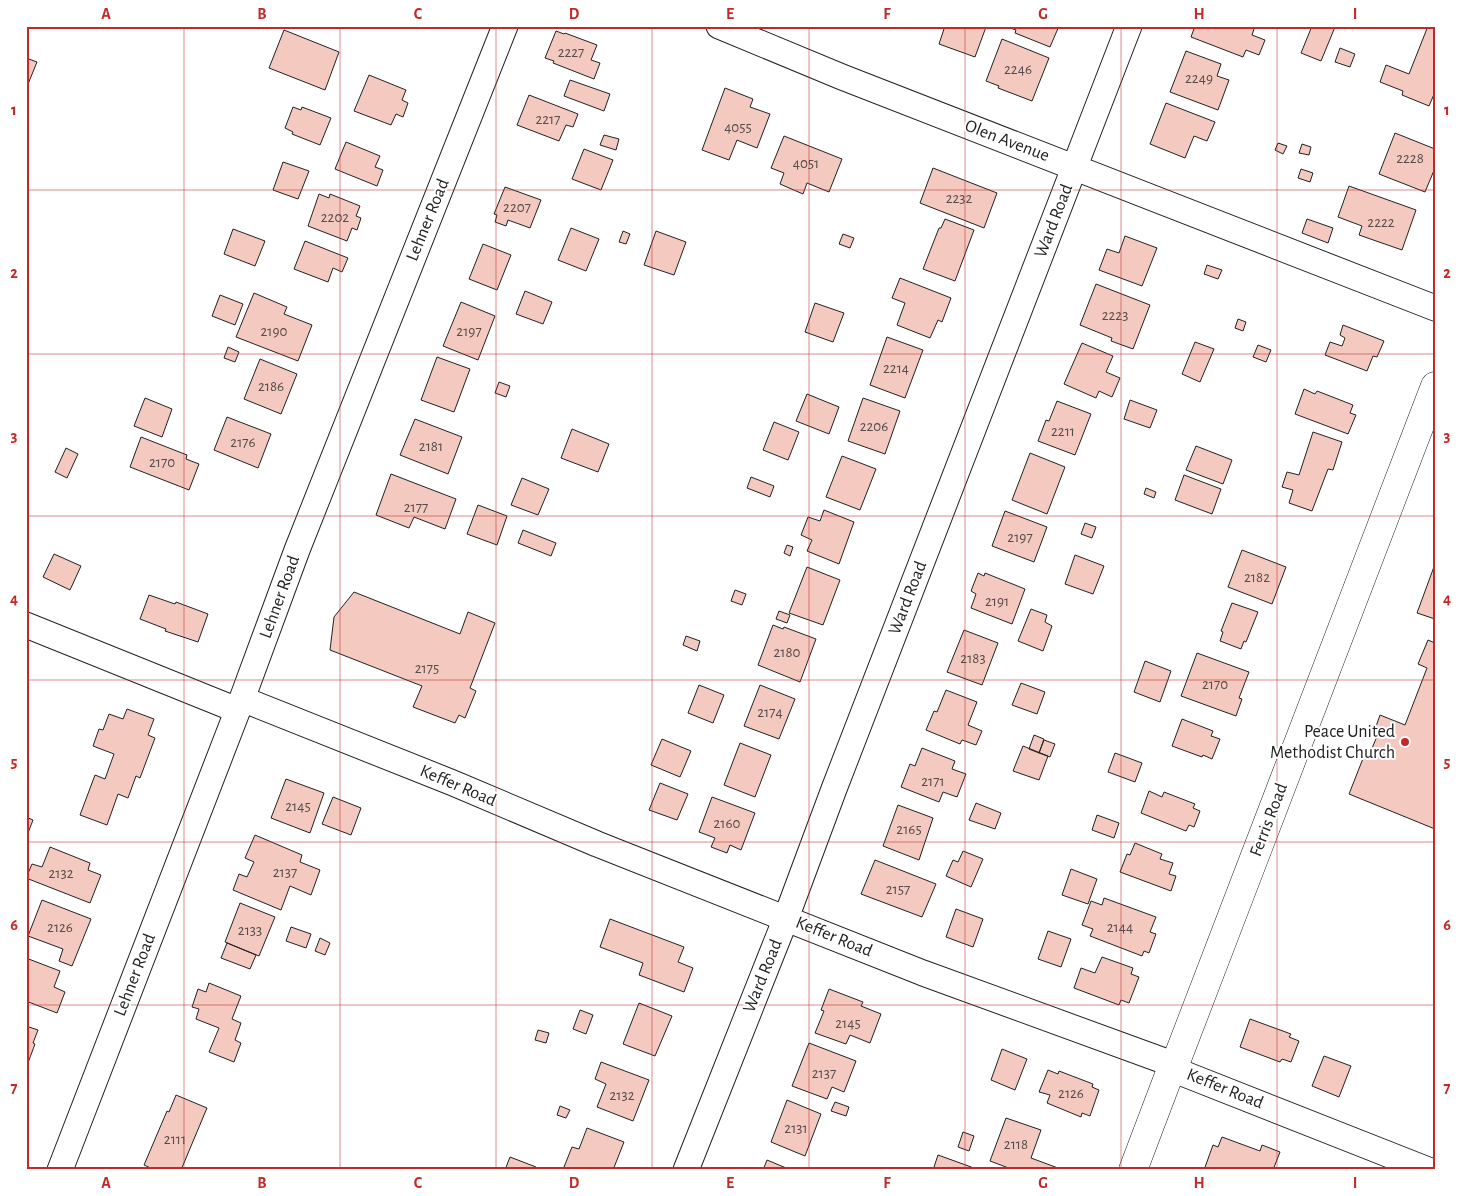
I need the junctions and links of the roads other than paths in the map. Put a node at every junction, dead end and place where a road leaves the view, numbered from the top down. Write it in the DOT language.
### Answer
graph roads {
  1 [pos="505,26"];
  2 [pos="720,26"];
  3 [pos="1129,26"];
  4 [pos="1074,168"];
  5 [pos="1435,308"];
  6 [pos="1435,386"];
  7 [pos="26,625"];
  8 [pos="239,704"];
  9 [pos="786,918"];
  10 [pos="1174,1067"];
  11 [pos="60,1170"];
  12 [pos="686,1170"];
  13 [pos="1133,1170"];
  14 [pos="1428,1170"];
  1 -- 8 [label="street, Lehner Road"];
  2 -- 4 [label="street, Olen Avenue"];
  3 -- 4 [label="street, Ward Road"];
  4 -- 5 [label="street, Olen Avenue"];
  4 -- 9 [label="street, Ward Road"];
  6 -- 10 [label="main road, Ferris Road"];
  7 -- 8 [label="street, Keffer Road"];
  8 -- 9 [label="street, Keffer Road"];
  8 -- 11 [label="street, Lehner Road"];
  9 -- 10 [label="street, Keffer Road"];
  9 -- 12 [label="street, Ward Road"];
  10 -- 13 [label="main road, Ferris Road"];
  10 -- 14 [label="street, Keffer Road"];
}
